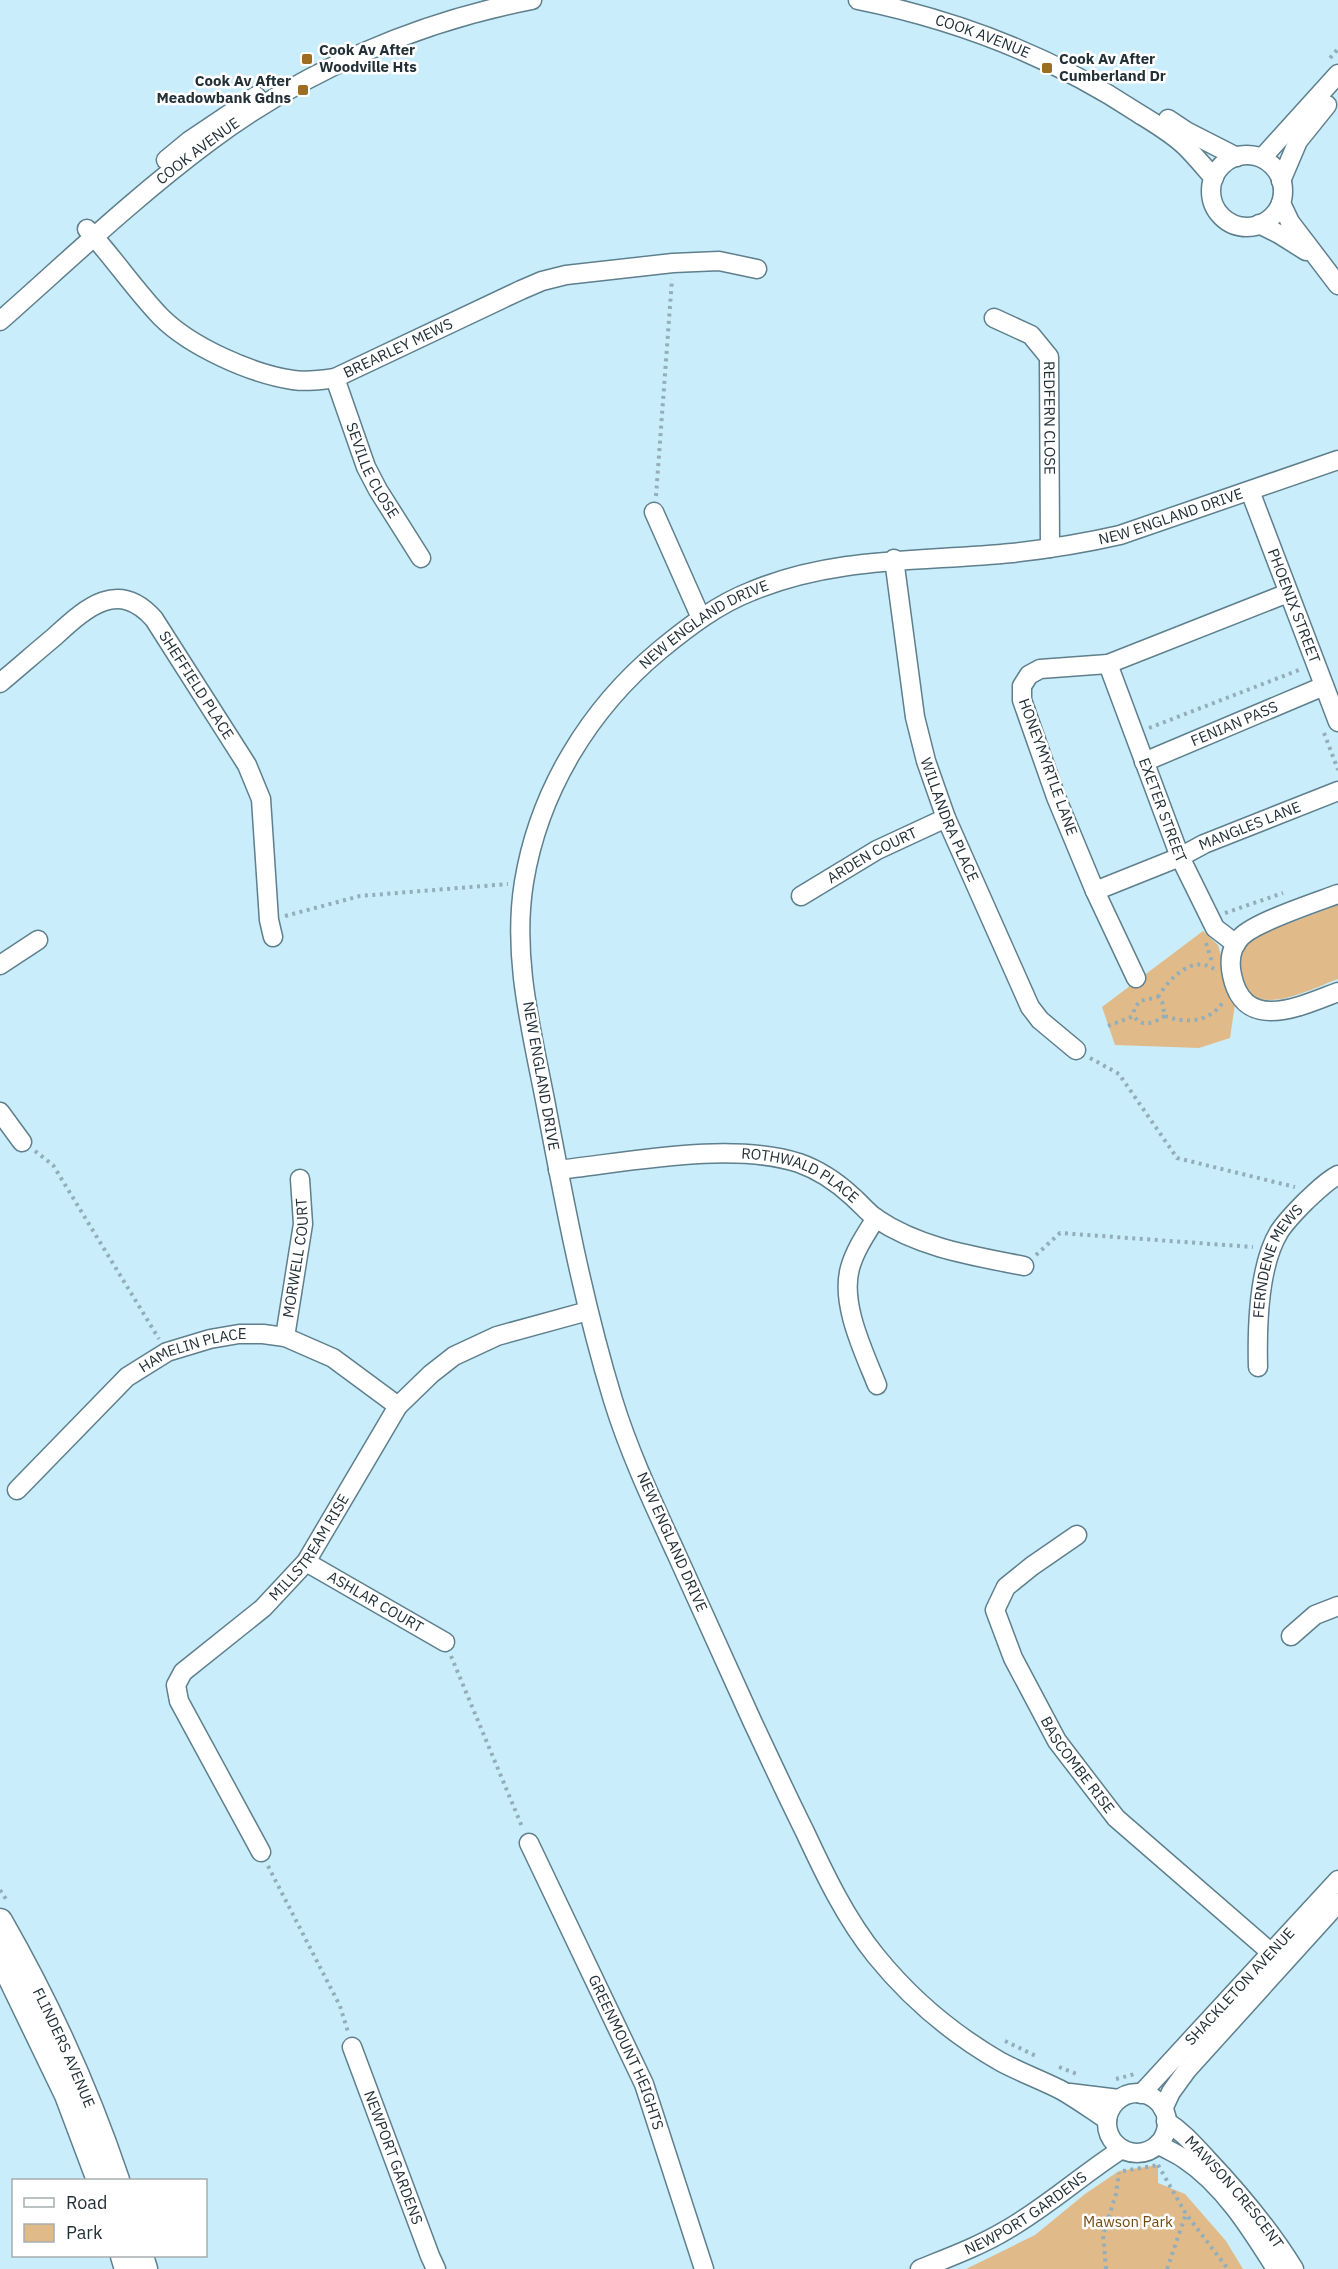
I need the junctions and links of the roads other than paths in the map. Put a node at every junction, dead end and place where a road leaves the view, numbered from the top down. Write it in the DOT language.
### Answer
graph roads {
  1 [pos="532,0"];
  2 [pos="858,0"];
  3 [pos="912,0"];
  4 [pos="479,4"];
  5 [pos="1338,74"];
  6 [pos="1338,93"];
  7 [pos="1237,157"];
  8 [pos="1262,158"];
  9 [pos="1214,178"];
  10 [pos="1281,181"];
  11 [pos="1281,203"];
  12 [pos="1259,224"];
  13 [pos="90,234"];
  14 [pos="1322,263"];
  15 [pos="757,269"];
  16 [pos="1338,285"];
  17 [pos="0,305"];
  18 [pos="994,318"];
  19 [pos="0,321"];
  20 [pos="334,378"];
  21 [pos="1338,460"];
  22 [pos="1250,491"];
  23 [pos="654,512"];
  24 [pos="1050,548"];
  25 [pos="421,558"];
  26 [pos="894,559"];
  27 [pos="1288,593"];
  28 [pos="701,618"];
  29 [pos="1108,664"];
  30 [pos="0,683"];
  31 [pos="1324,686"];
  32 [pos="1338,722"];
  33 [pos="1144,762"];
  34 [pos="1338,791"];
  35 [pos="946,818"];
  36 [pos="1180,857"];
  37 [pos="1095,891"];
  38 [pos="1338,894"];
  39 [pos="801,896"];
  40 [pos="271,928"];
  41 [pos="38,940"];
  42 [pos="1236,944"];
  43 [pos="0,965"];
  44 [pos="1136,978"];
  45 [pos="1338,992"];
  46 [pos="1077,1050"];
  47 [pos="0,1112"];
  48 [pos="22,1142"];
  49 [pos="558,1170"];
  50 [pos="1338,1175"];
  51 [pos="300,1179"];
  52 [pos="876,1218"];
  53 [pos="1024,1266"];
  54 [pos="588,1311"];
  55 [pos="285,1337"];
  56 [pos="1258,1367"];
  57 [pos="877,1385"];
  58 [pos="398,1406"];
  59 [pos="17,1490"];
  60 [pos="1077,1535"];
  61 [pos="306,1562"];
  62 [pos="1338,1606"];
  63 [pos="1291,1636"];
  64 [pos="445,1642"];
  65 [pos="529,1844"];
  66 [pos="261,1852"];
  67 [pos="1338,1880"];
  68 [pos="1338,1903"];
  69 [pos="0,1921"];
  70 [pos="0,1956"];
  71 [pos="1277,1958"];
  72 [pos="352,2047"];
  73 [pos="1066,2092"];
  74 [pos="1141,2094"];
  75 [pos="1119,2099"];
  76 [pos="1165,2115"];
  77 [pos="1107,2120"];
  78 [pos="1161,2151"];
  79 [pos="1109,2153"];
  80 [pos="98,2179"];
  81 [pos="116,2179"];
  82 [pos="436,2269"];
  83 [pos="704,2269"];
  84 [pos="920,2269"];
  85 [pos="1276,2269"];
  86 [pos="1294,2269"];
  1 -- 4 [label="street, COOK AVENUE"];
  2 -- 9 [label="street, COOK AVENUE"];
  3 -- 7 [label="street, COOK AVENUE"];
  4 -- 13 [label="street, COOK AVENUE"];
  5 -- 8 [label="street"];
  6 -- 10 [label="street"];
  7 -- 8 [label="street"];
  7 -- 9 [label="street"];
  8 -- 10 [label="street"];
  9 -- 12 [label="street"];
  10 -- 11 [label="street"];
  11 -- 12 [label="street"];
  11 -- 14 [label="street"];
  12 -- 14 [label="street"];
  13 -- 17 [label="street, COOK AVENUE"];
  13 -- 19 [label="street, COOK AVENUE"];
  13 -- 20 [label="street, BREARLEY MEWS"];
  14 -- 16 [label="street"];
  15 -- 20 [label="street, BREARLEY MEWS"];
  18 -- 24 [label="street, REDFERN CLOSE"];
  20 -- 25 [label="street, SEVILLE CLOSE"];
  21 -- 22 [label="street, NEW ENGLAND DRIVE"];
  22 -- 24 [label="street, NEW ENGLAND DRIVE"];
  22 -- 27 [label="street, PHOENIX STREET"];
  23 -- 28 [label="street"];
  24 -- 26 [label="street, NEW ENGLAND DRIVE"];
  26 -- 28 [label="street, NEW ENGLAND DRIVE"];
  26 -- 35 [label="street, WILLANDRA PLACE"];
  27 -- 29 [label="street, HONEYMYRTLE LANE"];
  27 -- 31 [label="street, PHOENIX STREET"];
  28 -- 49 [label="street, NEW ENGLAND DRIVE"];
  29 -- 33 [label="street, EXETER STREET"];
  29 -- 37 [label="street, HONEYMYRTLE LANE"];
  30 -- 40 [label="street, SHEFFIELD PLACE"];
  31 -- 32 [label="street, PHOENIX STREET"];
  31 -- 33 [label="street, FENIAN PASS"];
  33 -- 36 [label="street, EXETER STREET"];
  34 -- 36 [label="street, MANGLES LANE"];
  35 -- 39 [label="street, ARDEN COURT"];
  35 -- 46 [label="street, WILLANDRA PLACE"];
  36 -- 37 [label="street, MANGLES LANE"];
  36 -- 42 [label="street, EXETER STREET"];
  37 -- 44 [label="street, HONEYMYRTLE LANE"];
  38 -- 42 [label="street"];
  41 -- 43 [label="street"];
  42 -- 45 [label="street"];
  47 -- 48 [label="street"];
  49 -- 52 [label="street, ROTHWALD PLACE"];
  49 -- 54 [label="street, NEW ENGLAND DRIVE"];
  50 -- 56 [label="street, FERNDENE MEWS"];
  51 -- 55 [label="street, MORWELL COURT"];
  52 -- 53 [label="street, ROTHWALD PLACE"];
  52 -- 57 [label="street"];
  54 -- 58 [label="street, MILLSTREAM RISE"];
  54 -- 73 [label="street, NEW ENGLAND DRIVE"];
  55 -- 58 [label="street, HAMELIN PLACE"];
  55 -- 59 [label="street, HAMELIN PLACE"];
  58 -- 61 [label="street, MILLSTREAM RISE"];
  60 -- 71 [label="street, BASCOMBE RISE"];
  61 -- 64 [label="street, ASHLAR COURT"];
  61 -- 66 [label="street, MILLSTREAM RISE"];
  62 -- 63 [label="street"];
  65 -- 83 [label="street, GREENMOUNT HEIGHTS"];
  67 -- 71 [label="street, SHACKLETON AVENUE"];
  68 -- 71 [label="street, SHACKLETON AVENUE"];
  69 -- 81 [label="main road, FLINDERS AVENUE"];
  70 -- 80 [label="main road, FLINDERS AVENUE"];
  71 -- 74 [label="street, SHACKLETON AVENUE"];
  71 -- 76 [label="street, SHACKLETON AVENUE"];
  72 -- 82 [label="street, NEWPORT GARDENS"];
  73 -- 75 [label="street, NEW ENGLAND DRIVE"];
  73 -- 77 [label="street, NEW ENGLAND DRIVE"];
  74 -- 75 [label="street"];
  74 -- 76 [label="street"];
  75 -- 77 [label="street"];
  76 -- 78 [label="street"];
  76 -- 86 [label="street, MAWSON CRESCENT"];
  77 -- 79 [label="street"];
  78 -- 79 [label="street"];
  78 -- 85 [label="street, MAWSON CRESCENT"];
  79 -- 84 [label="street, NEWPORT GARDENS"];
}
